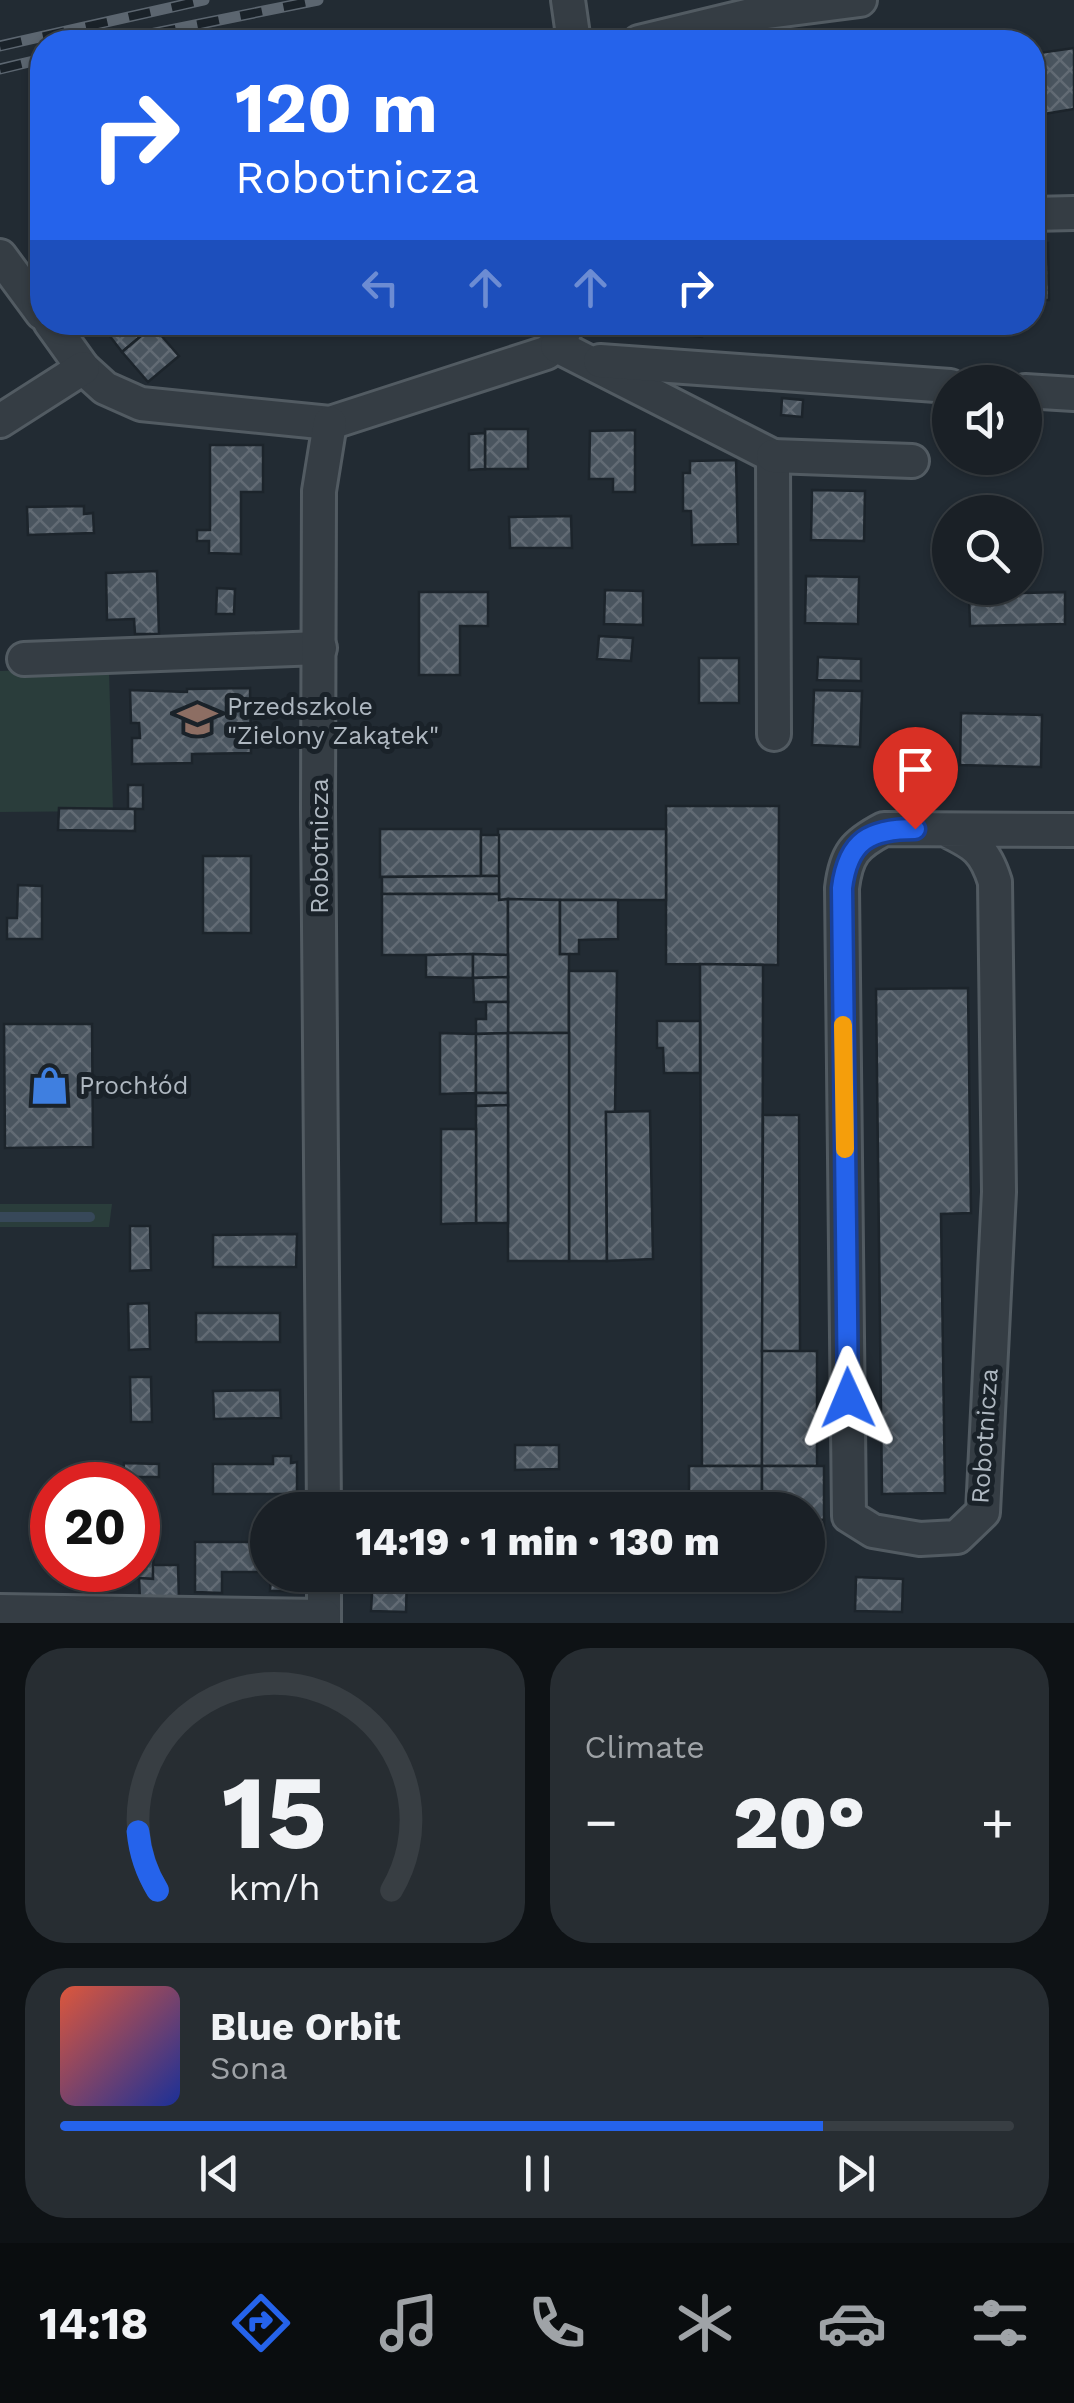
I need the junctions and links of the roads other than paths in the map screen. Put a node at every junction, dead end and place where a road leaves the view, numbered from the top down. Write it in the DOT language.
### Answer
graph roads {
  1 [pos="568,0"];
  2 [pos="860,0"];
  3 [pos="572,30"];
  4 [pos="689,30"];
  5 [pos="1045,214"];
  6 [pos="1074,214"];
  7 [pos="0,256"];
  8 [pos="30,297"];
  9 [pos="60,335"];
  10 [pos="568,342"];
  11 [pos="84,368"];
  12 [pos="932,384"];
  13 [pos="1042,391"];
  14 [pos="1074,394"];
  15 [pos="0,421"];
  16 [pos="330,423"];
  17 [pos="773,456"];
  18 [pos="912,460"];
  19 [pos="320,648"];
  20 [pos="24,658"];
  21 [pos="774,734"];
  22 [pos="946,830"];
  23 [pos="1074,830"];
  24 [pos="324,1492"];
  25 [pos="324,1592"];
  26 [pos="0,1611"];
  27 [pos="324,1619"];
  1 -- 3 [label="street"];
  2 -- 4 [label="street"];
  5 -- 6 [label="street"];
  7 -- 8 [label="street"];
  9 -- 11 [label="street"];
  10 -- 12 [label="street"];
  10 -- 16 [label="street"];
  10 -- 17 [label="street"];
  11 -- 15 [label="street"];
  11 -- 16 [label="street"];
  13 -- 14 [label="street"];
  16 -- 19 [label="street, Robotnicza"];
  17 -- 18 [label="street"];
  17 -- 21 [label="street"];
  19 -- 20 [label="street"];
  19 -- 24 [label="street, Robotnicza"];
  22 -- 22 [label="street, Robotnicza"];
  22 -- 23 [label="street, Robotnicza"];
  25 -- 27 [label="street"];
  26 -- 27 [label="street"];
}
